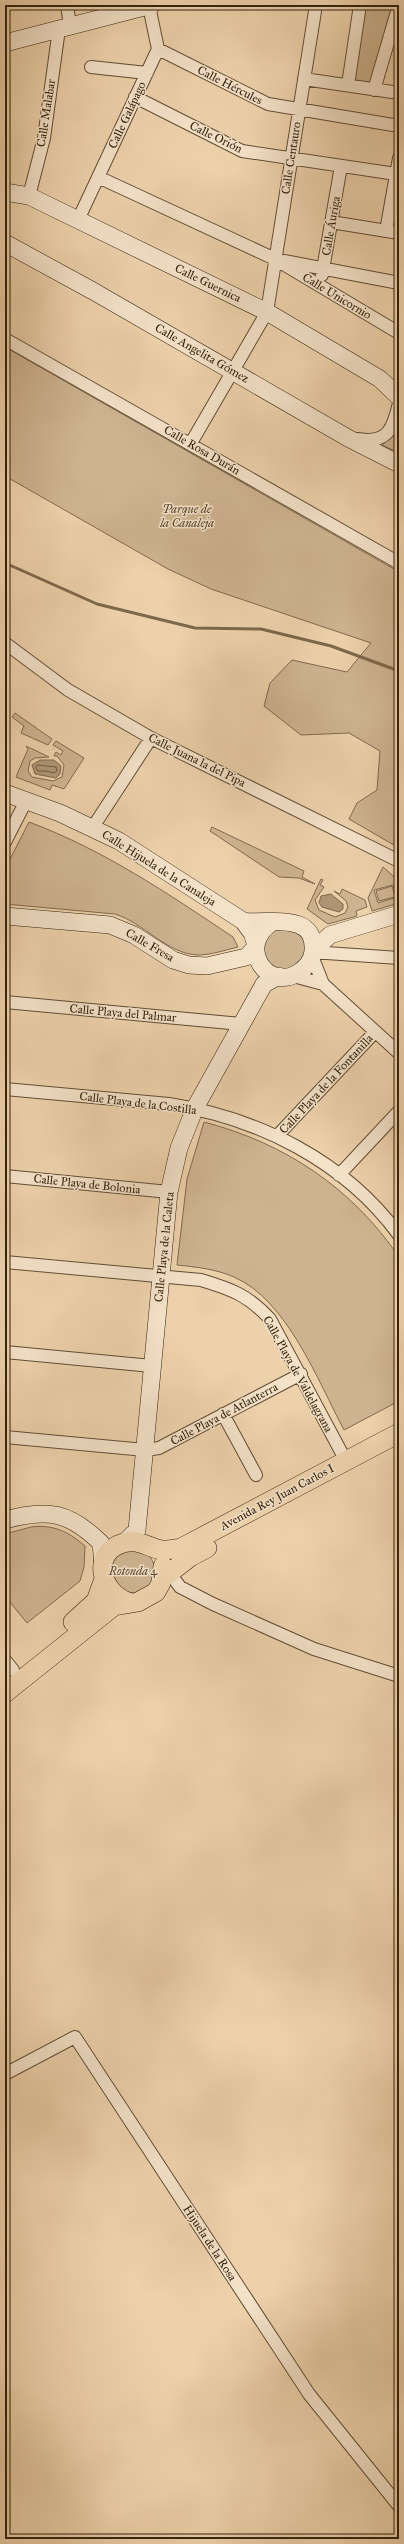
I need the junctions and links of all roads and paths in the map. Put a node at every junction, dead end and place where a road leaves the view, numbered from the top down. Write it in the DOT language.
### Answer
graph roads {
  1 [pos="67,5"];
  2 [pos="316,5"];
  3 [pos="360,5"];
  4 [pos="398,5"];
  5 [pos="150,6"];
  6 [pos="64,28"];
  7 [pos="5,43"];
  8 [pos="158,49"];
  9 [pos="91,66"];
  10 [pos="147,73"];
  11 [pos="304,79"];
  12 [pos="348,86"];
  13 [pos="374,90"];
  14 [pos="399,93"];
  15 [pos="135,97"];
  16 [pos="299,110"];
  17 [pos="399,126"];
  18 [pos="399,158"];
  19 [pos="291,159"];
  20 [pos="341,166"];
  21 [pos="396,174"];
  22 [pos="98,177"];
  23 [pos="5,192"];
  24 [pos="29,196"];
  25 [pos="78,220"];
  26 [pos="331,222"];
  27 [pos="386,231"];
  28 [pos="399,233"];
  29 [pos="5,243"];
  30 [pos="275,259"];
  31 [pos="324,268"];
  32 [pos="399,283"];
  33 [pos="320,286"];
  34 [pos="267,312"];
  35 [pos="399,333"];
  36 [pos="5,340"];
  37 [pos="233,370"];
  38 [pos="399,397"];
  39 [pos="399,403"];
  40 [pos="348,438"];
  41 [pos="191,444"];
  42 [pos="399,464"];
  43 [pos="399,563"];
  44 [pos="5,643"];
  45 [pos="151,738"];
  46 [pos="5,793"];
  47 [pos="26,801"];
  48 [pos="93,828"];
  49 [pos="5,842"];
  50 [pos="399,861"];
  51 [pos="399,914"];
  52 [pos="5,916"];
  53 [pos="243,921"];
  54 [pos="272,923"];
  55 [pos="306,930"];
  56 [pos="330,934"];
  57 [pos="312,953"];
  58 [pos="256,956"];
  59 [pos="399,958"];
  60 [pos="279,979"];
  61 [pos="323,984"];
  62 [pos="5,1002"];
  63 [pos="241,1024"];
  64 [pos="375,1032"];
  65 [pos="399,1054"];
  66 [pos="5,1089"];
  67 [pos="195,1108"];
  68 [pos="399,1111"];
  69 [pos="277,1136"];
  70 [pos="339,1175"];
  71 [pos="5,1176"];
  72 [pos="169,1192"];
  73 [pos="395,1220"];
  74 [pos="399,1235"];
  75 [pos="5,1262"];
  76 [pos="160,1276"];
  77 [pos="5,1352"];
  78 [pos="152,1366"];
  79 [pos="301,1374"];
  80 [pos="223,1414"];
  81 [pos="399,1433"];
  82 [pos="5,1437"];
  83 [pos="399,1447"];
  84 [pos="145,1450"];
  85 [pos="346,1461"];
  86 [pos="256,1475"];
  87 [pos="5,1520"];
  88 [pos="136,1541"];
  89 [pos="102,1543"];
  90 [pos="104,1572"];
  91 [pos="166,1579"];
  92 [pos="128,1602"];
  93 [pos="8,1669"];
  94 [pos="399,1676"];
  95 [pos="5,1693"];
  96 [pos="5,2074"];
  97 [pos="399,2506"];
  1 -- 6 [label="street, Calle Malabar"];
  2 -- 11 [label="street, Calle Centauro"];
  3 -- 12 [label="street"];
  4 -- 13 [label="street"];
  5 -- 6 [label="street"];
  5 -- 8 [label="street"];
  6 -- 7 [label="street"];
  6 -- 24 [label="street, Calle Malabar"];
  8 -- 10 [label="street, Calle Galápago"];
  8 -- 16 [label="street, Calle Hércules"];
  9 -- 10 [label="street"];
  10 -- 15 [label="street, Calle Galápago"];
  11 -- 12 [label="street"];
  11 -- 16 [label="street, Calle Centauro"];
  12 -- 13 [label="street"];
  13 -- 14 [label="street"];
  15 -- 19 [label="street, Calle Orión"];
  15 -- 22 [label="street, Calle Galápago"];
  16 -- 17 [label="street, Calle Hércules"];
  16 -- 19 [label="street, Calle Centauro"];
  18 -- 21 [label="street"];
  19 -- 20 [label="street, Calle Orión"];
  19 -- 30 [label="street, Calle Centauro"];
  20 -- 21 [label="street, Calle Orión"];
  20 -- 26 [label="street, Calle Áuriga"];
  21 -- 27 [label="street"];
  22 -- 25 [label="street, Calle Galápago"];
  22 -- 30 [label="street"];
  23 -- 24 [label="street, Calle Guernica"];
  24 -- 25 [label="street, Calle Guernica"];
  25 -- 34 [label="street, Calle Guernica"];
  26 -- 27 [label="street"];
  26 -- 31 [label="street, Calle Áuriga"];
  27 -- 28 [label="street"];
  29 -- 37 [label="street, Calle Angelita Gómez"];
  30 -- 31 [label="street"];
  30 -- 33 [label="street, Calle Unicornio"];
  30 -- 34 [label="street, Calle Centauro"];
  31 -- 32 [label="street"];
  31 -- 33 [label="street, Calle Áuriga"];
  33 -- 35 [label="street, Calle Unicornio"];
  34 -- 37 [label="street"];
  34 -- 38 [label="street, Calle Guernica"];
  36 -- 41 [label="street, Calle Rosa Durán"];
  37 -- 40 [label="street, Calle Angelita Gómez"];
  37 -- 41 [label="street"];
  39 -- 40 [label="street"];
  40 -- 42 [label="street, Calle Angelita Gómez"];
  41 -- 43 [label="street, Calle Rosa Durán"];
  44 -- 45 [label="street, Calle Juana la del Pipa"];
  45 -- 48 [label="street"];
  45 -- 50 [label="street, Calle Juana la del Pipa"];
  46 -- 47 [label="street, Calle Hijuela de la Canaleja"];
  47 -- 48 [label="street, Calle Hijuela de la Canaleja"];
  47 -- 49 [label="street"];
  48 -- 53 [label="street, Calle Hijuela de la Canaleja"];
  51 -- 56 [label="street, Calle Hijuela de la Canaleja"];
  52 -- 58 [label="street, Calle Fresa"];
  53 -- 54 [label="street, Calle Hijuela de la Canaleja"];
  53 -- 58 [label="street, Calle Hijuela de la Canaleja"];
  54 -- 55 [label="street, Calle Hijuela de la Canaleja"];
  54 -- 58 [label="street"];
  55 -- 56 [label="street, Calle Hijuela de la Canaleja"];
  55 -- 57 [label="street"];
  56 -- 57 [label="street, Calle Hijuela de la Canaleja"];
  57 -- 59 [label="street"];
  57 -- 60 [label="street, Calle Hijuela de la Canaleja"];
  57 -- 61 [label="street"];
  58 -- 60 [label="street"];
  60 -- 61 [label="street"];
  60 -- 63 [label="street, Calle Playa de la Caleta"];
  61 -- 64 [label="street"];
  62 -- 63 [label="street, Calle Playa del Palmar"];
  63 -- 67 [label="street, Calle Playa de la Caleta"];
  64 -- 65 [label="street"];
  64 -- 69 [label="street, Calle Playa de la Fontanilla"];
  66 -- 67 [label="street, Calle Playa de la Costilla"];
  67 -- 69 [label="street, Calle Playa de la Costilla"];
  67 -- 72 [label="street, Calle Playa de la Caleta"];
  68 -- 70 [label="street"];
  69 -- 70 [label="street, Calle Playa de la Costilla"];
  70 -- 73 [label="street, Calle Playa de la Costilla"];
  71 -- 72 [label="street, Calle Playa de Bolonia"];
  72 -- 76 [label="street, Calle Playa de la Caleta"];
  73 -- 74 [label="street, Calle Playa de la Costilla"];
  75 -- 76 [label="street, Calle Playa de Valdelagrana"];
  76 -- 78 [label="street, Calle Playa de la Caleta"];
  76 -- 79 [label="street, Calle Playa de Valdelagrana"];
  77 -- 78 [label="street"];
  78 -- 84 [label="street, Calle Playa de la Caleta"];
  79 -- 80 [label="street, Calle Playa de Atlanterra"];
  79 -- 85 [label="street, Calle Playa de Valdelagrana"];
  80 -- 84 [label="street, Calle Playa de Atlanterra"];
  80 -- 86 [label="street"];
  81 -- 85 [label="main road, Avenida Rey Juan Carlos I"];
  82 -- 84 [label="street, Calle Playa de Atlanterra"];
  83 -- 91 [label="main road, Avenida Rey Juan Carlos I"];
  84 -- 88 [label="street, Calle Playa de la Caleta"];
  85 -- 88 [label="main road, Avenida Rey Juan Carlos I"];
  87 -- 89 [label="street"];
  88 -- 89 [label="street"];
  88 -- 90 [label="main road"];
  88 -- 91 [label="main road"];
  89 -- 90 [label="street"];
  90 -- 92 [label="main road"];
  90 -- 93 [label="main road"];
  91 -- 92 [label="main road, Avenida Rey Juan Carlos I"];
  91 -- 94 [label="street"];
  92 -- 95 [label="main road, Avenida Rey Juan Carlos I"];
  96 -- 97 [label="street, Hijuela de la Rosa"];
}
